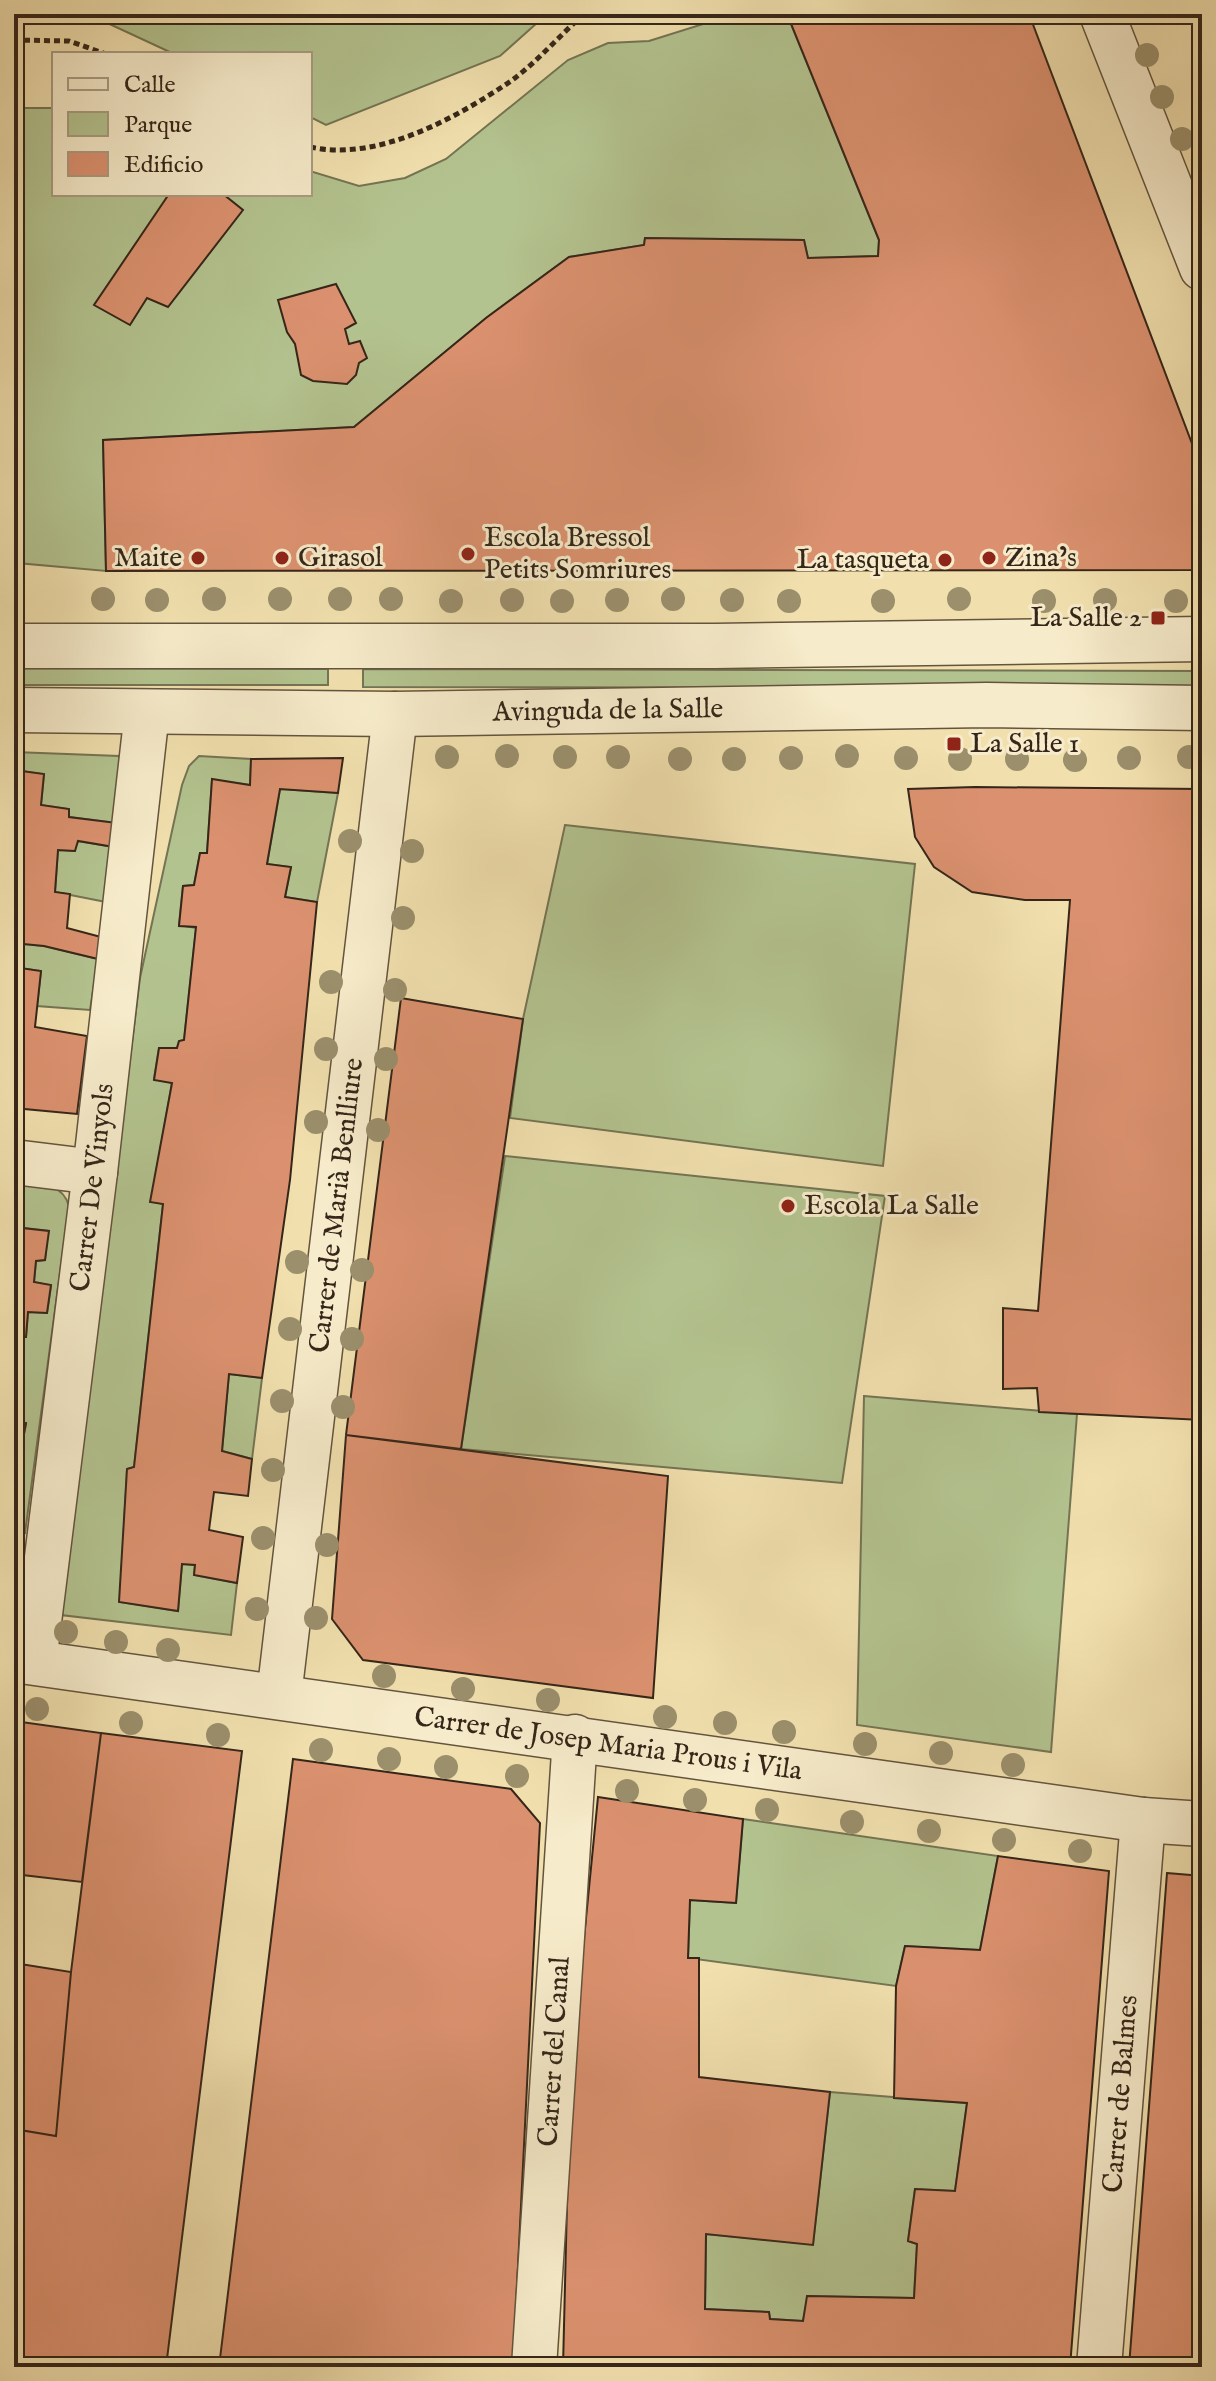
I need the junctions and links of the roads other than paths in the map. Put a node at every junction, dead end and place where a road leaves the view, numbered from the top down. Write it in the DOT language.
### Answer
graph roads {
  1 [pos="1102,14"];
  2 [pos="1202,268"];
  3 [pos="1202,639"];
  4 [pos="14,646"];
  5 [pos="1202,708"];
  6 [pos="14,710"];
  7 [pos="147,712"];
  8 [pos="395,714"];
  9 [pos="14,1162"];
  10 [pos="95,1172"];
  11 [pos="24,1661"];
  12 [pos="279,1696"];
  13 [pos="575,1737"];
  14 [pos="1143,1820"];
  15 [pos="1202,1824"];
  16 [pos="534,2367"];
  17 [pos="1099,2367"];
  1 -- 2 [label="street"];
  3 -- 4 [label="street"];
  5 -- 8 [label="street, Avinguda de la Salle"];
  6 -- 7 [label="street, Avinguda de la Salle"];
  7 -- 8 [label="street, Avinguda de la Salle"];
  7 -- 10 [label="street, Carrer De Vinyols"];
  8 -- 12 [label="street, Carrer de Marià Benlliure"];
  9 -- 10 [label="street"];
  10 -- 11 [label="street, Carrer De Vinyols"];
  11 -- 12 [label="street, Carrer de Josep Maria Prous i Vila"];
  12 -- 13 [label="street, Carrer de Josep Maria Prous i Vila"];
  13 -- 14 [label="street, Carrer de Josep Maria Prous i Vila"];
  13 -- 16 [label="street, Carrer del Canal"];
  14 -- 15 [label="street, Carrer de Josep Maria Prous i Vila"];
  14 -- 17 [label="street, Carrer de Balmes"];
}
